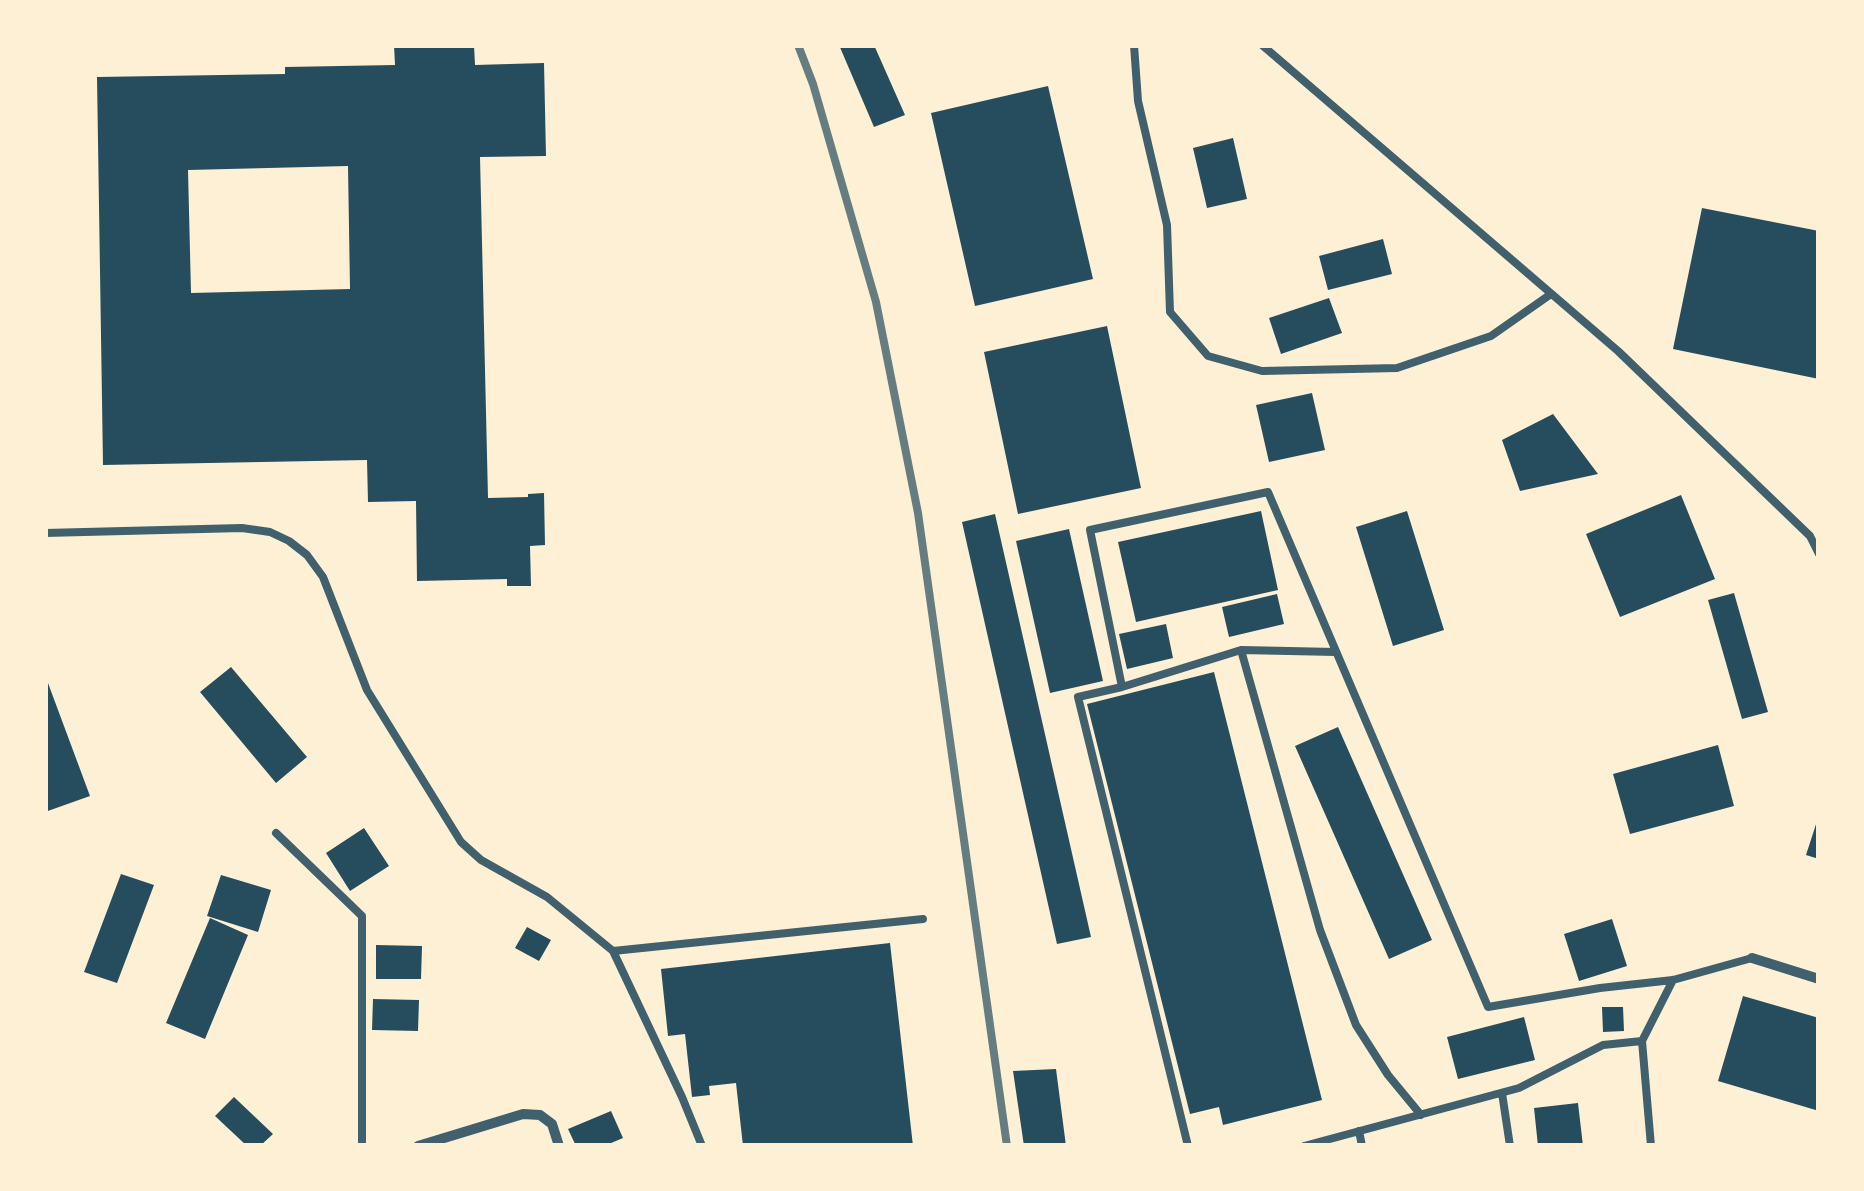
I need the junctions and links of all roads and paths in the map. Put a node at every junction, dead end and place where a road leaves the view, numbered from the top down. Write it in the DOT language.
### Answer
graph roads {
  1 [pos="1134,45"];
  2 [pos="1262,45"];
  3 [pos="1551,294"];
  4 [pos="45,533"];
  5 [pos="1819,554"];
  6 [pos="1241,650"];
  7 [pos="1336,652"];
  8 [pos="1122,687"];
  9 [pos="276,833"];
  10 [pos="923,919"];
  11 [pos="613,950"];
  12 [pos="1752,958"];
  13 [pos="1819,979"];
  14 [pos="1674,980"];
  15 [pos="1642,1040"];
  16 [pos="1502,1093"];
  17 [pos="1420,1115"];
  18 [pos="1358,1131"];
  19 [pos="362,1146"];
  20 [pos="418,1146"];
  21 [pos="559,1146"];
  22 [pos="702,1146"];
  23 [pos="1188,1146"];
  24 [pos="1304,1146"];
  25 [pos="1362,1146"];
  26 [pos="1510,1146"];
  27 [pos="1651,1146"];
  1 -- 3 [label="lane"];
  2 -- 3 [label="lane"];
  3 -- 5 [label="lane"];
  4 -- 11 [label="lane"];
  6 -- 7 [label="lane"];
  6 -- 8 [label="lane"];
  6 -- 17 [label="lane"];
  7 -- 8 [label="lane"];
  7 -- 14 [label="lane"];
  8 -- 23 [label="lane"];
  9 -- 19 [label="lane"];
  10 -- 11 [label="lane"];
  11 -- 22 [label="lane"];
  12 -- 13 [label="street"];
  12 -- 14 [label="lane"];
  14 -- 15 [label="lane"];
  15 -- 16 [label="lane"];
  15 -- 27 [label="lane"];
  16 -- 17 [label="lane"];
  16 -- 26 [label="lane"];
  17 -- 18 [label="lane"];
  18 -- 24 [label="lane"];
  18 -- 25 [label="lane"];
  20 -- 21 [label="street"];
}
